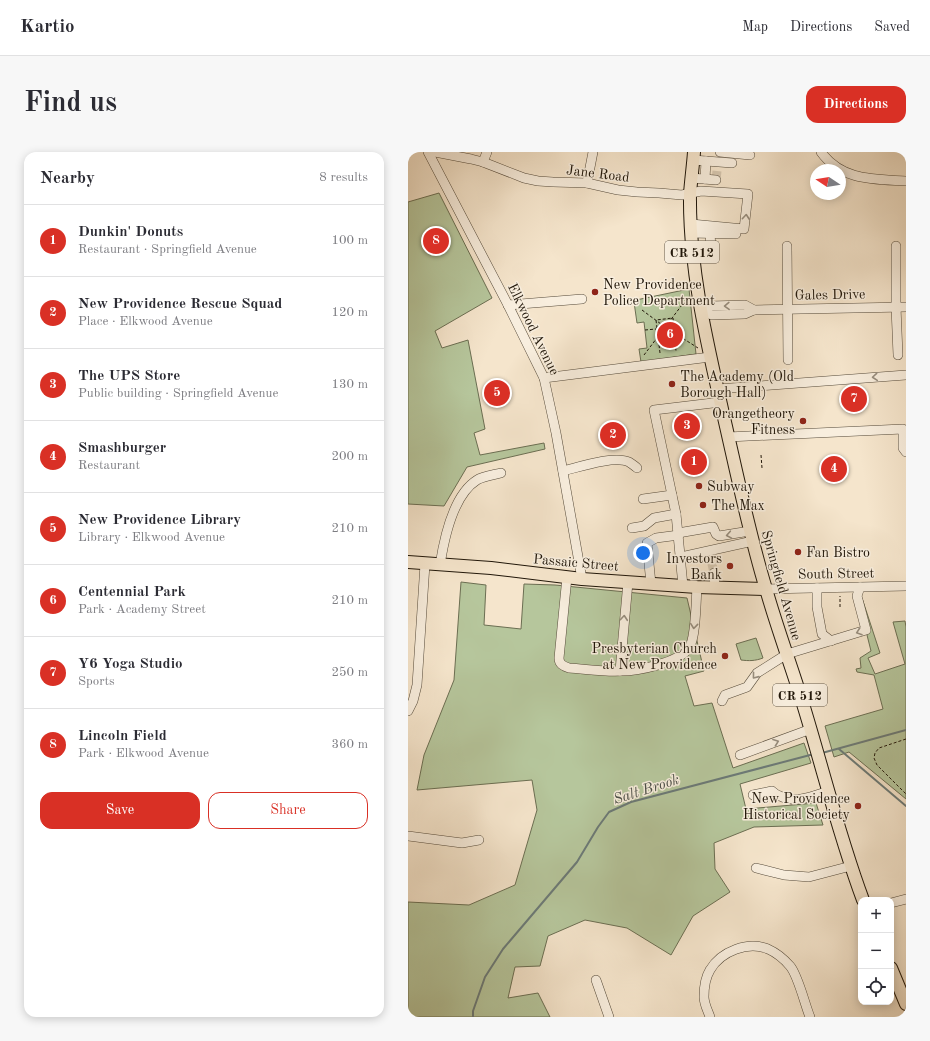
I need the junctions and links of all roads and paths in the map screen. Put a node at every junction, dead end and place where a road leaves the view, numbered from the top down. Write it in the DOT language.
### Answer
graph roads {
  1 [pos="428,152"];
  2 [pos="435,152"];
  3 [pos="487,152"];
  4 [pos="592,152"];
  5 [pos="720,152"];
  6 [pos="821,152"];
  7 [pos="750,155"];
  8 [pos="694,156"];
  9 [pos="706,161"];
  10 [pos="484,162"];
  11 [pos="732,163"];
  12 [pos="691,178"];
  13 [pos="705,179"];
  14 [pos="716,180"];
  15 [pos="906,181"];
  16 [pos="588,183"];
  17 [pos="690,193"];
  18 [pos="691,228"];
  19 [pos="710,233"];
  20 [pos="740,234"];
  21 [pos="787,246"];
  22 [pos="896,246"];
  23 [pos="692,249"];
  24 [pos="689,295"];
  25 [pos="582,299"];
  26 [pos="508,305"];
  27 [pos="896,307"];
  28 [pos="906,307"];
  29 [pos="787,309"];
  30 [pos="642,310"];
  31 [pos="701,311"];
  32 [pos="673,318"];
  33 [pos="656,320"];
  34 [pos="666,327"];
  35 [pos="657,328"];
  36 [pos="645,330"];
  37 [pos="674,333"];
  38 [pos="658,337"];
  39 [pos="698,349"];
  40 [pos="676,351"];
  41 [pos="660,354"];
  42 [pos="898,354"];
  43 [pos="644,355"];
  44 [pos="710,357"];
  45 [pos="788,360"];
  46 [pos="906,375"];
  47 [pos="544,378"];
  48 [pos="718,389"];
  49 [pos="720,402"];
  50 [pos="728,437"];
  51 [pos="906,452"];
  52 [pos="761,455"];
  53 [pos="637,468"];
  54 [pos="762,468"];
  55 [pos="563,471"];
  56 [pos="501,473"];
  57 [pos="672,495"];
  58 [pos="643,499"];
  59 [pos="676,514"];
  60 [pos="632,528"];
  61 [pos="678,534"];
  62 [pos="751,536"];
  63 [pos="681,557"];
  64 [pos="408,562"];
  65 [pos="425,564"];
  66 [pos="440,565"];
  67 [pos="567,577"];
  68 [pos="582,579"];
  69 [pos="628,582"];
  70 [pos="651,584"];
  71 [pos="683,586"];
  72 [pos="906,586"];
  73 [pos="697,587"];
  74 [pos="860,587"];
  75 [pos="817,588"];
  76 [pos="766,589"];
  77 [pos="840,596"];
  78 [pos="840,607"];
  79 [pos="831,641"];
  80 [pos="787,654"];
  81 [pos="620,671"];
  82 [pos="722,701"];
  83 [pos="408,711"];
  84 [pos="811,729"];
  85 [pos="906,739"];
  86 [pos="740,755"];
  87 [pos="829,791"];
  88 [pos="906,794"];
  89 [pos="753,795"];
  90 [pos="408,836"];
  91 [pos="479,840"];
  92 [pos="851,866"];
  93 [pos="756,868"];
  94 [pos="862,897"];
  95 [pos="906,899"];
  96 [pos="894,902"];
  97 [pos="891,969"];
  98 [pos="596,980"];
  99 [pos="906,1004"];
  100 [pos="608,1017"];
  101 [pos="710,1017"];
  102 [pos="810,1017"];
  1 -- 26 [label="street, Elkwood Avenue"];
  2 -- 10 [label="street, Jane Road"];
  3 -- 10 [label="street"];
  4 -- 16 [label="street"];
  5 -- 7 [label="street"];
  6 -- 15 [label="street"];
  8 -- 9 [label="street"];
  8 -- 12 [label="main road, Springfield Avenue / CR 512"];
  9 -- 11 [label="street"];
  9 -- 13 [label="street"];
  10 -- 16 [label="street, Jane Road"];
  12 -- 13 [label="street"];
  12 -- 17 [label="main road, Springfield Avenue / CR 512"];
  13 -- 14 [label="street"];
  16 -- 17 [label="street, Jane Road"];
  17 -- 18 [label="main road, Springfield Avenue / CR 512"];
  18 -- 17 [label="street, Jane Road, one-way"];
  18 -- 19 [label="street"];
  18 -- 23 [label="main road, Springfield Avenue / CR 512"];
  19 -- 20 [label="street"];
  19 -- 23 [label="street"];
  21 -- 29 [label="street"];
  22 -- 27 [label="street"];
  23 -- 31 [label="main road, Springfield Avenue / CR 512"];
  24 -- 32 [label="path"];
  25 -- 26 [label="street"];
  26 -- 47 [label="street, Elkwood Avenue"];
  27 -- 28 [label="street, Gales Drive"];
  27 -- 29 [label="street, Gales Drive"];
  27 -- 42 [label="street"];
  29 -- 31 [label="street, Gales Drive"];
  29 -- 45 [label="street"];
  30 -- 33 [label="path"];
  31 -- 44 [label="main road, Springfield Avenue / CR 512"];
  32 -- 33 [label="path"];
  32 -- 34 [label="path"];
  32 -- 37 [label="path"];
  33 -- 34 [label="path"];
  33 -- 35 [label="path"];
  34 -- 37 [label="path"];
  34 -- 38 [label="path"];
  35 -- 36 [label="path"];
  35 -- 38 [label="path"];
  37 -- 38 [label="path"];
  37 -- 39 [label="path"];
  37 -- 40 [label="path"];
  38 -- 41 [label="path"];
  38 -- 43 [label="path"];
  44 -- 47 [label="street"];
  44 -- 48 [label="main road, Springfield Avenue / CR 512"];
  46 -- 48 [label="street, one-way"];
  47 -- 55 [label="street, Elkwood Avenue"];
  48 -- 49 [label="main road, Springfield Avenue / CR 512"];
  49 -- 50 [label="main road, Springfield Avenue / CR 512"];
  49 -- 57 [label="street"];
  50 -- 51 [label="street"];
  50 -- 62 [label="main road, Springfield Avenue / CR 512"];
  52 -- 54 [label="path"];
  53 -- 55 [label="street"];
  55 -- 68 [label="street, Elkwood Avenue"];
  56 -- 66 [label="street"];
  57 -- 58 [label="street"];
  57 -- 59 [label="street"];
  59 -- 60 [label="street"];
  59 -- 61 [label="street"];
  62 -- 61 [label="street, one-way"];
  61 -- 63 [label="street"];
  61 -- 70 [label="street"];
  62 -- 63 [label="street"];
  62 -- 76 [label="main road, Springfield Avenue / CR 512"];
  63 -- 71 [label="street"];
  64 -- 65 [label="main road, Passaic Street"];
  65 -- 66 [label="main road, Passaic Street"];
  65 -- 83 [label="street"];
  66 -- 67 [label="main road, Passaic Street"];
  67 -- 68 [label="main road, Passaic Street"];
  67 -- 81 [label="street"];
  68 -- 69 [label="main road, Passaic Street"];
  69 -- 70 [label="main road, Passaic Street"];
  81 -- 69 [label="street, one-way"];
  70 -- 71 [label="main road, Passaic Street"];
  71 -- 73 [label="main road, Passaic Street"];
  72 -- 74 [label="street, South Street"];
  73 -- 76 [label="main road, Passaic Street"];
  73 -- 81 [label="street, one-way"];
  74 -- 75 [label="street, South Street"];
  74 -- 79 [label="street, one-way"];
  75 -- 76 [label="street, South Street"];
  75 -- 79 [label="street"];
  76 -- 80 [label="main road, Springfield Avenue / CR 512"];
  77 -- 78 [label="path"];
  79 -- 80 [label="street"];
  80 -- 82 [label="street, one-way"];
  80 -- 84 [label="main road, Springfield Avenue / CR 512"];
  86 -- 84 [label="street, one-way"];
  84 -- 87 [label="main road, Springfield Avenue / CR 512"];
  85 -- 88 [label="path"];
  87 -- 89 [label="street"];
  87 -- 92 [label="main road, Springfield Avenue / CR 512"];
  90 -- 91 [label="street"];
  92 -- 93 [label="street"];
  92 -- 94 [label="main road, Springfield Avenue / CR 512"];
  95 -- 96 [label="street"];
  97 -- 99 [label="main road"];
  98 -- 100 [label="street"];
  101 -- 102 [label="street"];
}
